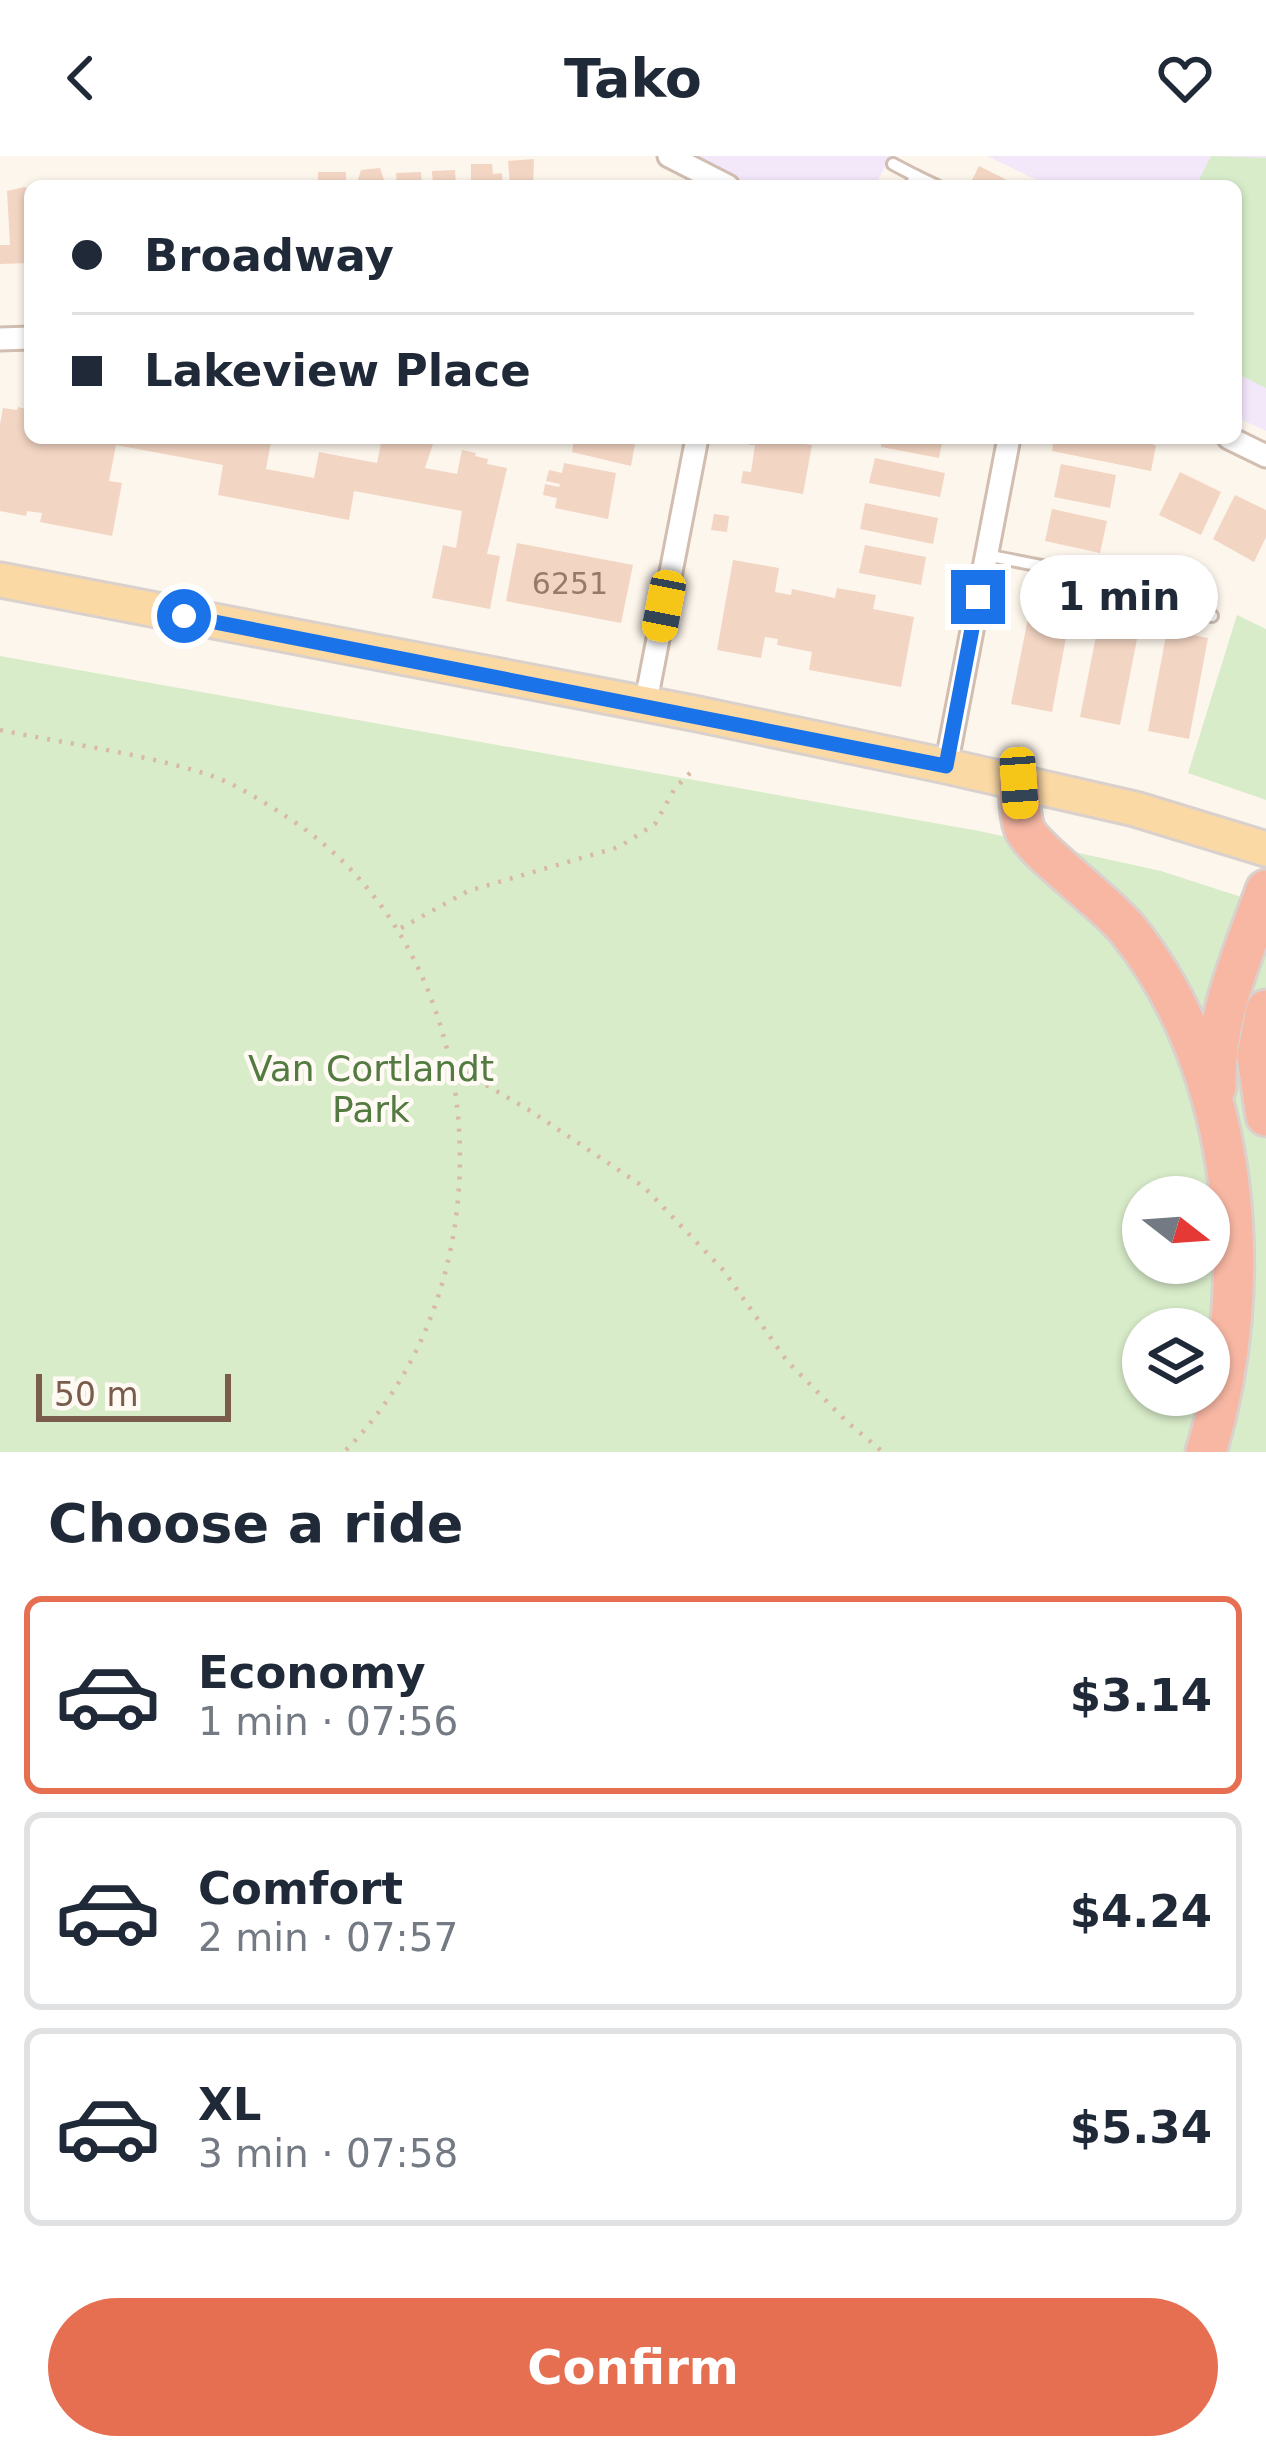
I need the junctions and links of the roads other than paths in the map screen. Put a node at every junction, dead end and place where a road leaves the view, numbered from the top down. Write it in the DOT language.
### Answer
graph roads {
  1 [pos="668,156"];
  2 [pos="892,164"];
  3 [pos="716,180"];
  4 [pos="912,180"];
  5 [pos="697,444"];
  6 [pos="1008,444"];
  7 [pos="986,555"];
  8 [pos="0,580"];
  9 [pos="1212,616"];
  10 [pos="645,706"];
  11 [pos="946,766"];
  12 [pos="1019,783"];
  13 [pos="1266,849"];
  14 [pos="1266,890"];
  15 [pos="1266,1010"];
  16 [pos="1266,1116"];
  17 [pos="1223,1153"];
  18 [pos="1206,1452"];
  1 -- 3 [label="street"];
  2 -- 4 [label="lane"];
  5 -- 10 [label="street"];
  6 -- 7 [label="street"];
  7 -- 9 [label="lane"];
  7 -- 11 [label="street"];
  8 -- 10 [label="main road"];
  10 -- 11 [label="main road"];
  11 -- 12 [label="main road"];
  12 -- 13 [label="main road"];
  12 -- 17 [label="highway"];
  14 -- 17 [label="highway"];
  15 -- 16 [label="highway"];
  17 -- 18 [label="highway"];
}
